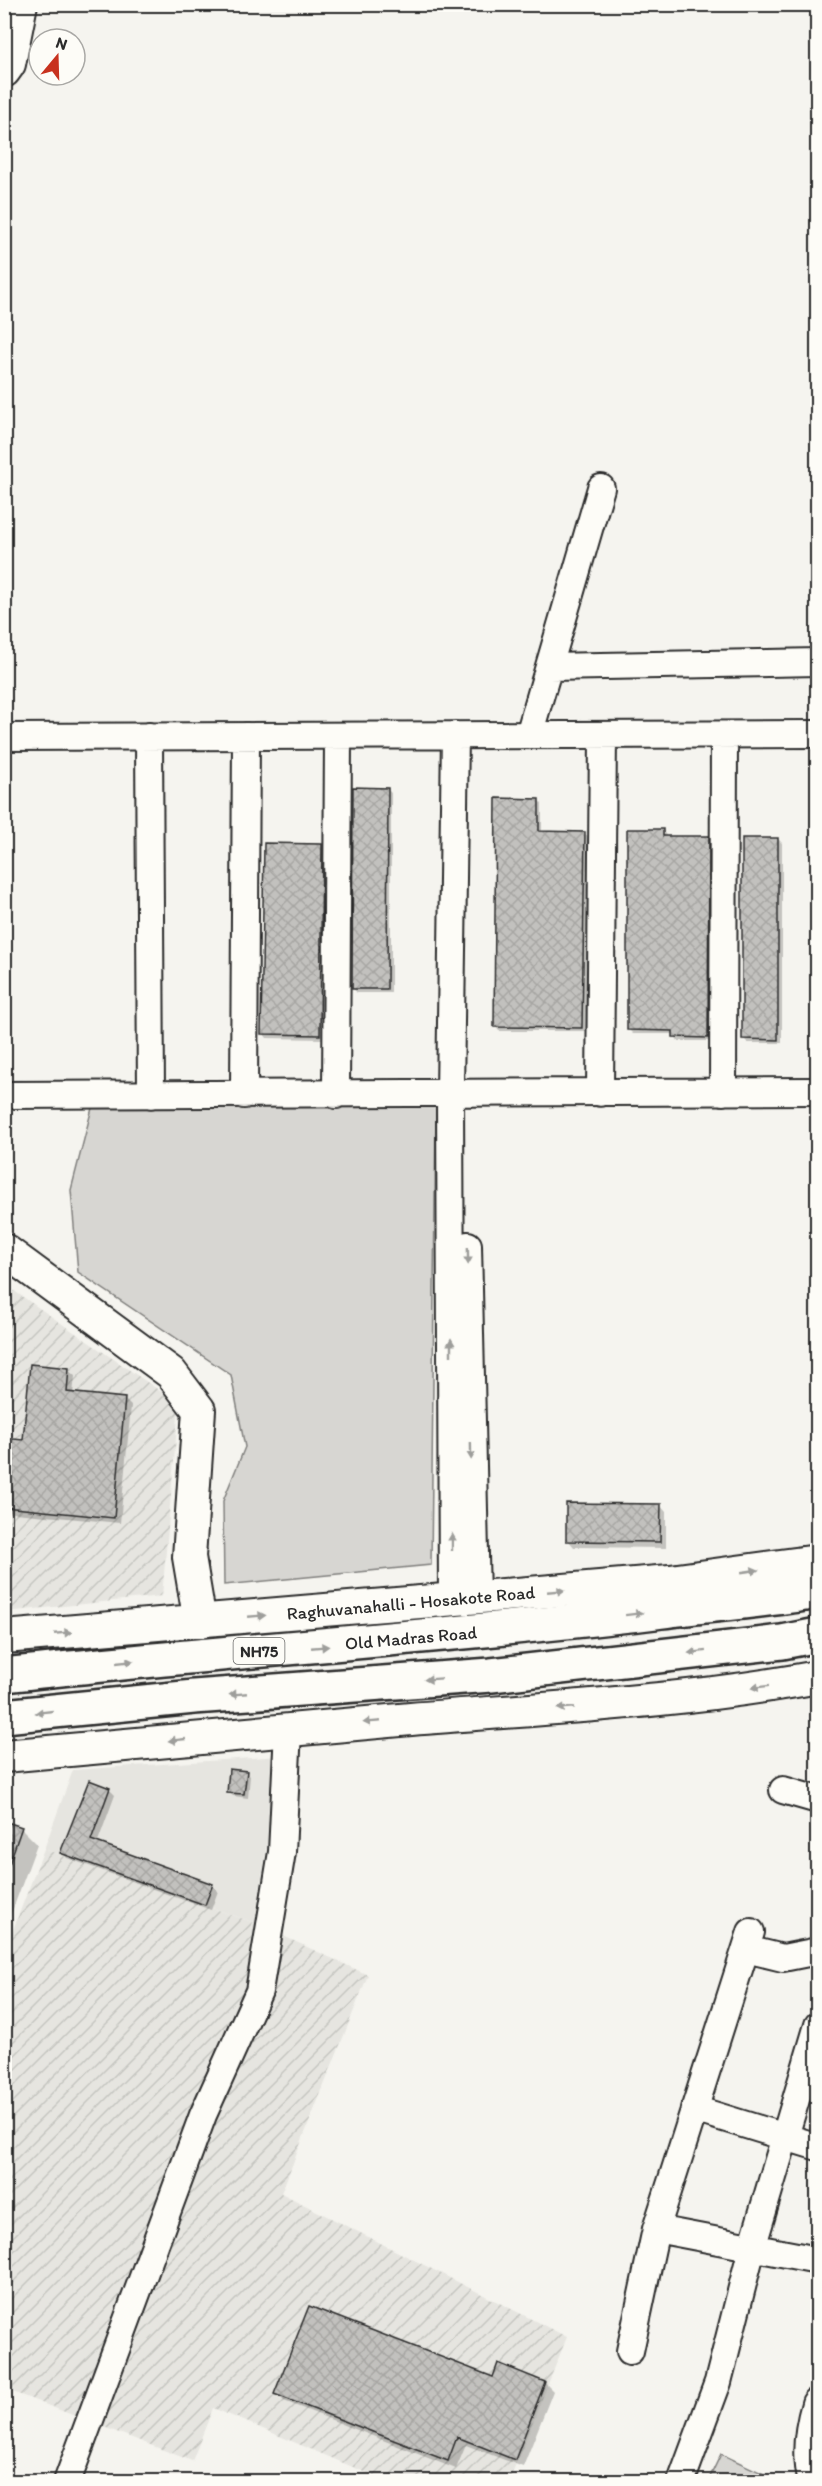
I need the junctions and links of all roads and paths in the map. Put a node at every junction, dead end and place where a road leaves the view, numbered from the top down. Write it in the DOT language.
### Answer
graph roads {
  1 [pos="21,4"];
  2 [pos="4,71"];
  3 [pos="601,488"];
  4 [pos="818,662"];
  5 [pos="549,668"];
  6 [pos="818,734"];
  7 [pos="461,735"];
  8 [pos="529,735"];
  9 [pos="603,735"];
  10 [pos="724,735"];
  11 [pos="4,736"];
  12 [pos="149,736"];
  13 [pos="246,736"];
  14 [pos="338,736"];
  15 [pos="818,1091"];
  16 [pos="723,1092"];
  17 [pos="600,1093"];
  18 [pos="458,1094"];
  19 [pos="4,1095"];
  20 [pos="151,1095"];
  21 [pos="244,1095"];
  22 [pos="336,1095"];
  23 [pos="4,1250"];
  24 [pos="811,1578"];
  25 [pos="464,1599"];
  26 [pos="200,1622"];
  27 [pos="818,1635"];
  28 [pos="4,1637"];
  29 [pos="4,1675"];
  30 [pos="818,1677"];
  31 [pos="4,1716"];
  32 [pos="288,1730"];
  33 [pos="4,1756"];
  34 [pos="783,1791"];
  35 [pos="818,1800"];
  36 [pos="818,1951"];
  37 [pos="818,2025"];
  38 [pos="694,2109"];
  39 [pos="785,2137"];
  40 [pos="818,2147"];
  41 [pos="656,2229"];
  42 [pos="752,2247"];
  43 [pos="818,2260"];
  44 [pos="630,2351"];
  45 [pos="818,2404"];
  46 [pos="67,2481"];
  47 [pos="681,2481"];
  48 [pos="814,2481"];
  1 -- 2 [label="main road"];
  3 -- 5 [label="street"];
  4 -- 5 [label="street"];
  5 -- 8 [label="street"];
  6 -- 10 [label="street"];
  7 -- 8 [label="street"];
  7 -- 14 [label="street"];
  7 -- 18 [label="street"];
  8 -- 9 [label="street"];
  9 -- 10 [label="street"];
  9 -- 17 [label="street"];
  10 -- 16 [label="street"];
  11 -- 12 [label="street"];
  12 -- 13 [label="street"];
  12 -- 20 [label="street"];
  13 -- 14 [label="street"];
  13 -- 21 [label="street"];
  14 -- 22 [label="street"];
  15 -- 16 [label="street"];
  16 -- 17 [label="street"];
  17 -- 18 [label="street"];
  18 -- 22 [label="street"];
  18 -- 25 [label="street"];
  19 -- 20 [label="street"];
  20 -- 21 [label="street"];
  21 -- 22 [label="street"];
  23 -- 26 [label="main road"];
  25 -- 24 [label="main road, Raghuvanahalli - Hosakote Road, one-way"];
  29 -- 24 [label="highway, Old Madras Road / NH75, one-way"];
  26 -- 25 [label="main road, Raghuvanahalli - Hosakote Road, one-way"];
  28 -- 26 [label="main road, Raghuvanahalli - Hosakote Road, one-way"];
  27 -- 31 [label="highway, NH75, one-way"];
  30 -- 32 [label="main road, one-way"];
  32 -- 33 [label="main road, one-way"];
  32 -- 46 [label="street"];
  34 -- 35 [label="street"];
  36 -- 38 [label="street"];
  37 -- 39 [label="street"];
  38 -- 39 [label="street"];
  38 -- 41 [label="street"];
  39 -- 40 [label="street"];
  39 -- 42 [label="street"];
  41 -- 42 [label="street"];
  41 -- 44 [label="street"];
  42 -- 43 [label="street"];
  42 -- 47 [label="street"];
  45 -- 48 [label="main road"];
}
